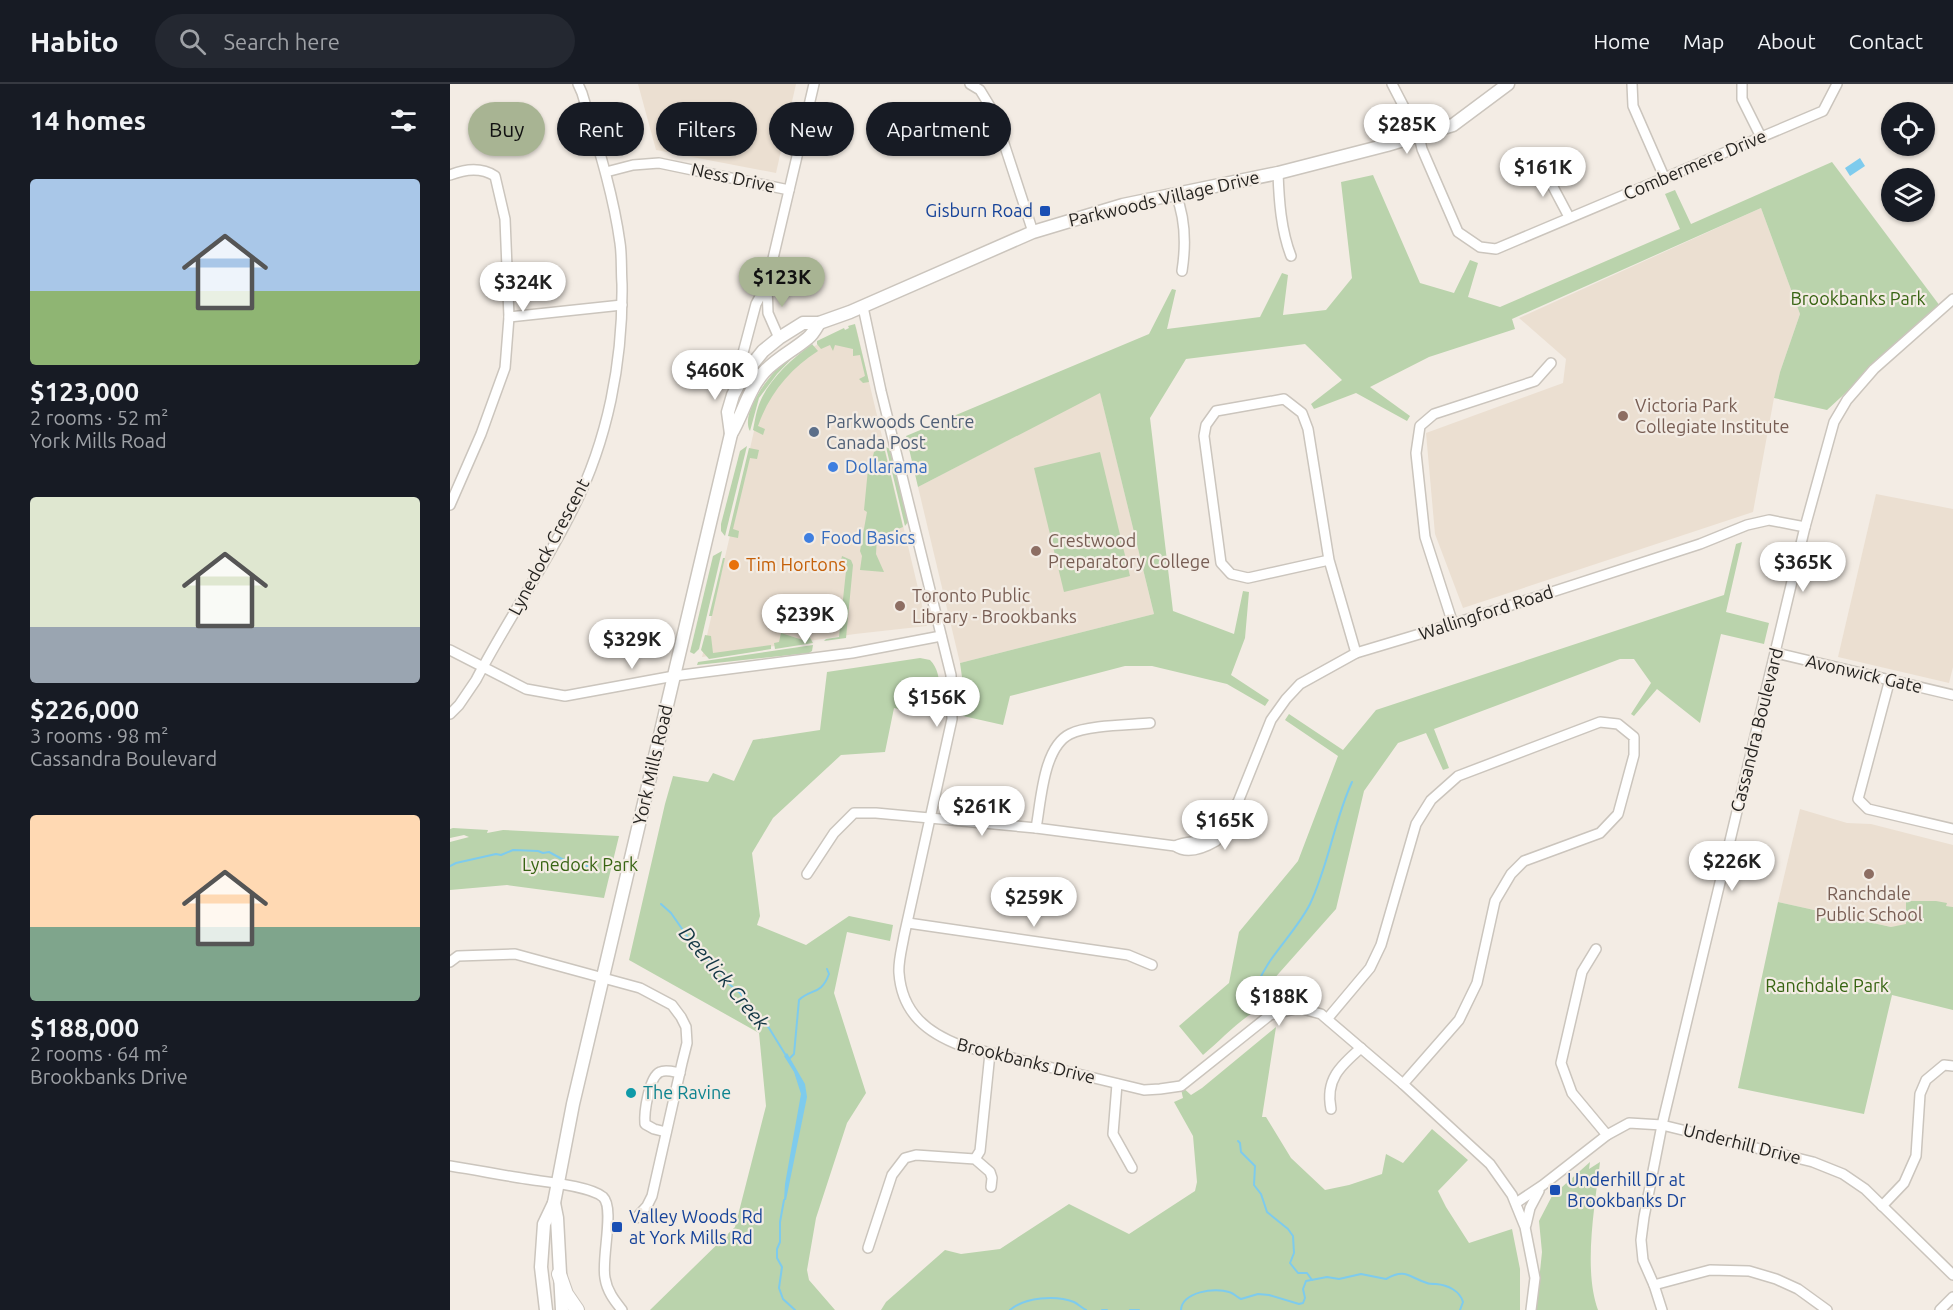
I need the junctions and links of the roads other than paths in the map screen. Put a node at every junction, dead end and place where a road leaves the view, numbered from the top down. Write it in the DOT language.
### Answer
graph roads {
  1 [pos="578,84"];
  2 [pos="814,84"];
  3 [pos="970,84"];
  4 [pos="1392,84"];
  5 [pos="1508,84"];
  6 [pos="1632,84"];
  7 [pos="1742,84"];
  8 [pos="1837,84"];
  9 [pos="984,87"];
  10 [pos="1419,136"];
  11 [pos="1761,137"];
  12 [pos="1542,166"];
  13 [pos="606,172"];
  14 [pos="1278,173"];
  15 [pos="450,175"];
  16 [pos="1665,179"];
  17 [pos="789,190"];
  18 [pos="1176,195"];
  19 [pos="1569,217"];
  20 [pos="1033,232"];
  21 [pos="1291,256"];
  22 [pos="1182,272"];
  23 [pos="767,284"];
  24 [pos="1953,299"];
  25 [pos="622,305"];
  26 [pos="863,307"];
  27 [pos="509,317"];
  28 [pos="819,323"];
  29 [pos="779,338"];
  30 [pos="787,352"];
  31 [pos="1551,363"];
  32 [pos="743,376"];
  33 [pos="748,398"];
  34 [pos="731,434"];
  35 [pos="450,504"];
  36 [pos="1805,527"];
  37 [pos="1329,560"];
  38 [pos="1453,624"];
  39 [pos="940,636"];
  40 [pos="450,650"];
  41 [pos="1356,653"];
  42 [pos="1776,653"];
  43 [pos="484,666"];
  44 [pos="674,676"];
  45 [pos="1890,679"];
  46 [pos="1953,695"];
  47 [pos="450,714"];
  48 [pos="1150,723"];
  49 [pos="930,819"];
  50 [pos="1036,828"];
  51 [pos="1953,829"];
  52 [pos="807,874"];
  53 [pos="908,923"];
  54 [pos="1596,949"];
  55 [pos="450,962"];
  56 [pos="1152,964"];
  57 [pos="602,977"];
  58 [pos="1328,1018"];
  59 [pos="1361,1048"];
  60 [pos="990,1053"];
  61 [pos="1953,1066"];
  62 [pos="680,1073"];
  63 [pos="1117,1084"];
  64 [pos="1403,1084"];
  65 [pos="1331,1109"];
  66 [pos="1662,1125"];
  67 [pos="666,1132"];
  68 [pos="1607,1135"];
  69 [pos="975,1160"];
  70 [pos="450,1166"];
  71 [pos="1132,1168"];
  72 [pos="557,1184"];
  73 [pos="1543,1185"];
  74 [pos="992,1187"];
  75 [pos="554,1203"];
  76 [pos="1516,1203"];
  77 [pos="1882,1206"];
  78 [pos="636,1218"];
  79 [pos="1526,1227"];
  80 [pos="868,1248"];
  81 [pos="559,1274"];
  82 [pos="1953,1275"];
  83 [pos="1654,1285"];
  84 [pos="1953,1297"];
  85 [pos="546,1310"];
  86 [pos="562,1310"];
  87 [pos="577,1310"];
  88 [pos="622,1310"];
  89 [pos="1532,1310"];
  90 [pos="1662,1310"];
  91 [pos="1827,1310"];
  92 [pos="1940,1310"];
  1 -- 13 [label="street, Lynedock Crescent"];
  2 -- 17 [label="street, York Mills Road"];
  3 -- 9 [label="street"];
  4 -- 10 [label="street, Combermere Drive"];
  5 -- 10 [label="main road, Parkwoods Village Drive"];
  6 -- 16 [label="street"];
  7 -- 11 [label="street"];
  8 -- 11 [label="street, Combermere Drive"];
  9 -- 20 [label="street"];
  10 -- 14 [label="main road, Parkwoods Village Drive"];
  10 -- 19 [label="street, Combermere Drive"];
  11 -- 16 [label="street, Combermere Drive"];
  12 -- 19 [label="street"];
  13 -- 17 [label="street, Ness Drive"];
  13 -- 25 [label="street, Lynedock Crescent"];
  14 -- 18 [label="main road, Parkwoods Village Drive"];
  14 -- 21 [label="street"];
  15 -- 27 [label="street"];
  16 -- 19 [label="street, Combermere Drive"];
  17 -- 23 [label="street, York Mills Road"];
  18 -- 20 [label="main road, Parkwoods Village Drive"];
  18 -- 22 [label="street"];
  20 -- 26 [label="main road, Parkwoods Village Drive"];
  23 -- 29 [label="street, York Mills Road"];
  23 -- 32 [label="street, York Mills Road"];
  24 -- 36 [label="street, Cassandra Boulevard"];
  25 -- 27 [label="street"];
  25 -- 43 [label="street, Lynedock Crescent"];
  26 -- 28 [label="main road, Parkwoods Village Drive"];
  26 -- 39 [label="street, Brookbanks Drive"];
  27 -- 35 [label="street"];
  28 -- 29 [label="main road, Parkwoods Village Drive"];
  28 -- 30 [label="main road, Parkwoods Village Drive"];
  29 -- 32 [label="main road, York Mills Road"];
  29 -- 33 [label="main road"];
  30 -- 33 [label="main road, York Mills Road"];
  31 -- 38 [label="street"];
  32 -- 34 [label="main road, York Mills Road"];
  33 -- 34 [label="main road, York Mills Road"];
  34 -- 44 [label="main road, York Mills Road"];
  36 -- 38 [label="street, Wallingford Road"];
  36 -- 42 [label="street, Cassandra Boulevard"];
  37 -- 37 [label="street"];
  37 -- 41 [label="street"];
  38 -- 41 [label="street, Wallingford Road"];
  39 -- 44 [label="street"];
  39 -- 49 [label="street, Brookbanks Drive"];
  40 -- 43 [label="street"];
  41 -- 50 [label="street, Wallingford Road"];
  42 -- 45 [label="street, Avonwick Gate"];
  42 -- 66 [label="street, Cassandra Boulevard"];
  43 -- 44 [label="street"];
  43 -- 47 [label="street, Lynedock Crescent"];
  44 -- 57 [label="main road, York Mills Road"];
  45 -- 46 [label="street, Avonwick Gate"];
  45 -- 51 [label="street"];
  48 -- 50 [label="street"];
  49 -- 50 [label="street, Wallingford Road"];
  49 -- 52 [label="street, Wallingford Road"];
  49 -- 53 [label="street, Brookbanks Drive"];
  53 -- 56 [label="street"];
  53 -- 60 [label="street, Brookbanks Drive"];
  54 -- 68 [label="street"];
  55 -- 57 [label="street"];
  57 -- 62 [label="street"];
  57 -- 72 [label="main road, York Mills Road"];
  58 -- 59 [label="street, Brookbanks Drive"];
  58 -- 63 [label="street, Brookbanks Drive"];
  58 -- 64 [label="street"];
  59 -- 64 [label="street, Brookbanks Drive"];
  59 -- 65 [label="street"];
  60 -- 63 [label="street, Brookbanks Drive"];
  60 -- 69 [label="street"];
  61 -- 77 [label="street"];
  62 -- 67 [label="street"];
  62 -- 67 [label="street"];
  63 -- 71 [label="street"];
  64 -- 76 [label="street, Brookbanks Drive"];
  66 -- 68 [label="street, Underhill Drive"];
  66 -- 77 [label="street, Underhill Drive"];
  66 -- 83 [label="street, Cassandra Boulevard"];
  67 -- 78 [label="street"];
  68 -- 73 [label="street, Underhill Drive"];
  69 -- 74 [label="street"];
  69 -- 80 [label="street"];
  70 -- 72 [label="street"];
  72 -- 75 [label="main road, York Mills Road"];
  72 -- 88 [label="street"];
  73 -- 76 [label="street, Underhill Drive"];
  73 -- 79 [label="street"];
  75 -- 81 [label="main road, York Mills Road"];
  75 -- 85 [label="main road, York Mills Road"];
  76 -- 79 [label="street, Brookbanks Drive"];
  77 -- 82 [label="street, Underhill Drive"];
  79 -- 89 [label="street, Brookbanks Drive"];
  81 -- 86 [label="main road, York Mills Road"];
  81 -- 87 [label="highway"];
  83 -- 90 [label="street, Cassandra Boulevard"];
  83 -- 91 [label="street"];
  84 -- 92 [label="street"];
}
